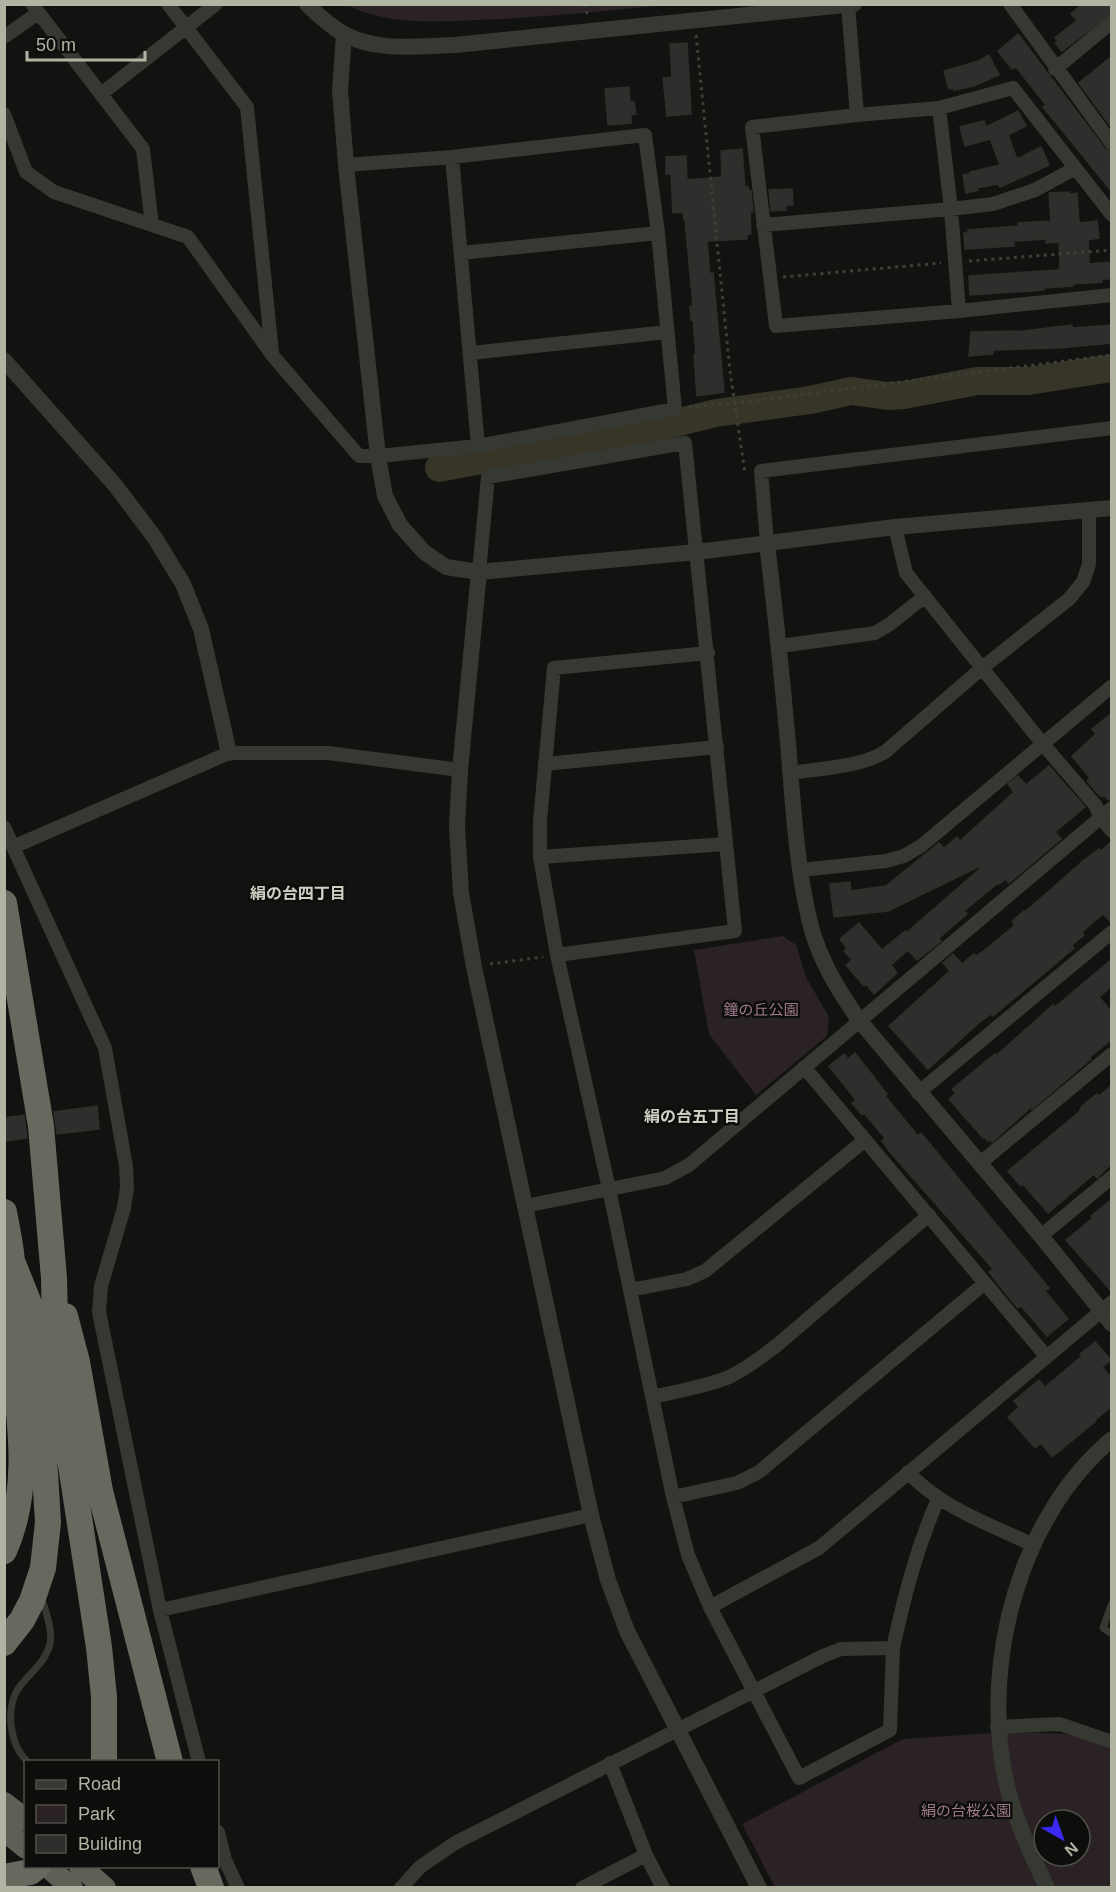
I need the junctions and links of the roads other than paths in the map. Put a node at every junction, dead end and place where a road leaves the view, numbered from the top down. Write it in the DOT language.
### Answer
graph roads {
  1 [pos="168,4"];
  2 [pos="216,4"];
  3 [pos="307,4"];
  4 [pos="1010,4"];
  5 [pos="851,5"];
  6 [pos="35,9"];
  7 [pos="1112,22"];
  8 [pos="186,28"];
  9 [pos="344,34"];
  10 [pos="4,37"];
  11 [pos="1055,69"];
  12 [pos="101,94"];
  13 [pos="939,108"];
  14 [pos="4,114"];
  15 [pos="857,115"];
  16 [pos="1112,144"];
  17 [pos="452,157"];
  18 [pos="346,165"];
  19 [pos="1074,169"];
  20 [pos="951,209"];
  21 [pos="1112,215"];
  22 [pos="152,225"];
  23 [pos="763,225"];
  24 [pos="658,233"];
  25 [pos="461,253"];
  26 [pos="1112,295"];
  27 [pos="959,311"];
  28 [pos="667,332"];
  29 [pos="471,353"];
  30 [pos="273,356"];
  31 [pos="4,360"];
  32 [pos="1112,428"];
  33 [pos="478,446"];
  34 [pos="378,456"];
  35 [pos="1112,508"];
  36 [pos="1089,509"];
  37 [pos="895,527"];
  38 [pos="767,543"];
  39 [pos="697,552"];
  40 [pos="479,572"];
  41 [pos="925,596"];
  42 [pos="780,646"];
  43 [pos="708,653"];
  44 [pos="982,668"];
  45 [pos="1112,686"];
  46 [pos="1042,744"];
  47 [pos="717,747"];
  48 [pos="229,753"];
  49 [pos="545,764"];
  50 [pos="460,770"];
  51 [pos="790,773"];
  52 [pos="1112,808"];
  53 [pos="1100,817"];
  54 [pos="4,827"];
  55 [pos="1112,831"];
  56 [pos="726,844"];
  57 [pos="13,847"];
  58 [pos="540,857"];
  59 [pos="801,870"];
  60 [pos="4,903"];
  61 [pos="7,924"];
  62 [pos="1112,932"];
  63 [pos="557,955"];
  64 [pos="859,1020"];
  65 [pos="1112,1054"];
  66 [pos="804,1067"];
  67 [pos="918,1093"];
  68 [pos="865,1140"];
  69 [pos="979,1164"];
  70 [pos="1112,1177"];
  71 [pos="609,1189"];
  72 [pos="525,1206"];
  73 [pos="4,1212"];
  74 [pos="929,1215"];
  75 [pos="1041,1236"];
  76 [pos="12,1261"];
  77 [pos="54,1278"];
  78 [pos="985,1283"];
  79 [pos="630,1290"];
  80 [pos="1106,1306"];
  81 [pos="1112,1324"];
  82 [pos="1046,1356"];
  83 [pos="652,1397"];
  84 [pos="1112,1439"];
  85 [pos="908,1472"];
  86 [pos="673,1497"];
  87 [pos="938,1499"];
  88 [pos="591,1515"];
  89 [pos="1033,1545"];
  90 [pos="4,1551"];
  91 [pos="38,1584"];
  92 [pos="1112,1604"];
  93 [pos="710,1607"];
  94 [pos="160,1610"];
  95 [pos="1112,1634"];
  96 [pos="4,1643"];
  97 [pos="893,1648"];
  98 [pos="753,1690"];
  99 [pos="997,1727"];
  100 [pos="677,1731"];
  101 [pos="1112,1742"];
  102 [pos="27,1760"];
  103 [pos="104,1760"];
  104 [pos="170,1760"];
  105 [pos="199,1760"];
  106 [pos="610,1763"];
  107 [pos="4,1803"];
  108 [pos="24,1818"];
  109 [pos="4,1830"];
  110 [pos="219,1836"];
  111 [pos="24,1851"];
  112 [pos="646,1855"];
  113 [pos="24,1868"];
  114 [pos="43,1868"];
  115 [pos="82,1868"];
  116 [pos="204,1868"];
  117 [pos="4,1877"];
  118 [pos="72,1887"];
  119 [pos="105,1887"];
  120 [pos="211,1887"];
  121 [pos="238,1887"];
  122 [pos="401,1887"];
  123 [pos="582,1887"];
  124 [pos="663,1887"];
  125 [pos="759,1887"];
  126 [pos="1047,1887"];
  1 -- 8 [label="street"];
  2 -- 8 [label="street"];
  3 -- 9 [label="street"];
  4 -- 11 [label="street"];
  5 -- 9 [label="street"];
  5 -- 15 [label="street"];
  6 -- 10 [label="street"];
  6 -- 12 [label="street"];
  7 -- 11 [label="street"];
  8 -- 12 [label="street"];
  8 -- 30 [label="street"];
  9 -- 18 [label="street"];
  11 -- 16 [label="street"];
  12 -- 22 [label="street"];
  13 -- 15 [label="street"];
  13 -- 19 [label="street"];
  13 -- 20 [label="street"];
  14 -- 22 [label="street"];
  15 -- 23 [label="street"];
  17 -- 18 [label="street"];
  17 -- 24 [label="street"];
  17 -- 25 [label="street"];
  18 -- 34 [label="street"];
  19 -- 20 [label="street"];
  19 -- 21 [label="street"];
  20 -- 23 [label="street"];
  20 -- 27 [label="street"];
  22 -- 30 [label="street"];
  23 -- 27 [label="street"];
  24 -- 25 [label="street"];
  24 -- 28 [label="street"];
  25 -- 29 [label="street"];
  26 -- 27 [label="street"];
  28 -- 29 [label="street"];
  28 -- 33 [label="street"];
  29 -- 33 [label="street"];
  30 -- 34 [label="street"];
  31 -- 48 [label="street"];
  32 -- 38 [label="street"];
  33 -- 34 [label="street"];
  34 -- 40 [label="street"];
  35 -- 36 [label="street"];
  36 -- 37 [label="street"];
  36 -- 44 [label="street"];
  37 -- 38 [label="street"];
  37 -- 41 [label="street"];
  38 -- 39 [label="street"];
  38 -- 42 [label="street"];
  39 -- 40 [label="street"];
  39 -- 40 [label="street"];
  39 -- 43 [label="street"];
  40 -- 50 [label="street"];
  41 -- 42 [label="street"];
  41 -- 44 [label="street"];
  42 -- 51 [label="street"];
  43 -- 47 [label="street"];
  43 -- 49 [label="street"];
  44 -- 46 [label="street"];
  44 -- 51 [label="street"];
  45 -- 46 [label="street"];
  46 -- 53 [label="street"];
  46 -- 59 [label="street"];
  47 -- 49 [label="street"];
  47 -- 56 [label="street"];
  48 -- 50 [label="street"];
  48 -- 57 [label="street"];
  49 -- 58 [label="street"];
  50 -- 72 [label="street"];
  51 -- 59 [label="street"];
  52 -- 53 [label="street"];
  53 -- 55 [label="street"];
  53 -- 64 [label="street"];
  54 -- 57 [label="street"];
  56 -- 58 [label="street"];
  56 -- 63 [label="street"];
  57 -- 94 [label="street"];
  58 -- 63 [label="street"];
  59 -- 64 [label="street"];
  60 -- 61 [label="highway"];
  61 -- 77 [label="highway"];
  62 -- 67 [label="street"];
  63 -- 71 [label="street"];
  64 -- 66 [label="street"];
  64 -- 67 [label="street"];
  65 -- 69 [label="street"];
  66 -- 68 [label="street"];
  66 -- 71 [label="street"];
  67 -- 69 [label="street"];
  68 -- 74 [label="street"];
  68 -- 79 [label="street"];
  69 -- 75 [label="street"];
  70 -- 75 [label="street"];
  71 -- 72 [label="street"];
  71 -- 79 [label="street"];
  72 -- 88 [label="street"];
  73 -- 76 [label="highway"];
  74 -- 78 [label="street"];
  74 -- 83 [label="street"];
  75 -- 80 [label="street"];
  76 -- 90 [label="highway"];
  76 -- 91 [label="highway"];
  77 -- 103 [label="highway"];
  77 -- 104 [label="highway"];
  78 -- 82 [label="street"];
  78 -- 86 [label="street"];
  79 -- 83 [label="street"];
  80 -- 81 [label="street"];
  80 -- 82 [label="street"];
  82 -- 85 [label="street"];
  83 -- 86 [label="street"];
  84 -- 89 [label="street"];
  85 -- 87 [label="street"];
  85 -- 93 [label="street"];
  86 -- 93 [label="street"];
  87 -- 89 [label="street"];
  87 -- 97 [label="street"];
  88 -- 94 [label="street"];
  88 -- 100 [label="street"];
  89 -- 99 [label="street"];
  91 -- 96 [label="highway"];
  91 -- 102 [label="lane"];
  92 -- 95 [label="lane"];
  93 -- 98 [label="street"];
  94 -- 105 [label="street"];
  97 -- 98 [label="street"];
  97 -- 98 [label="street"];
  98 -- 100 [label="street"];
  99 -- 101 [label="street"];
  99 -- 126 [label="street"];
  100 -- 106 [label="street"];
  100 -- 125 [label="street"];
  106 -- 112 [label="street"];
  106 -- 122 [label="street"];
  107 -- 108 [label="highway"];
  109 -- 111 [label="highway"];
  110 -- 121 [label="street"];
  112 -- 123 [label="street"];
  112 -- 124 [label="street"];
  113 -- 117 [label="highway"];
  114 -- 118 [label="highway"];
  115 -- 119 [label="highway"];
  116 -- 120 [label="highway"];
}
